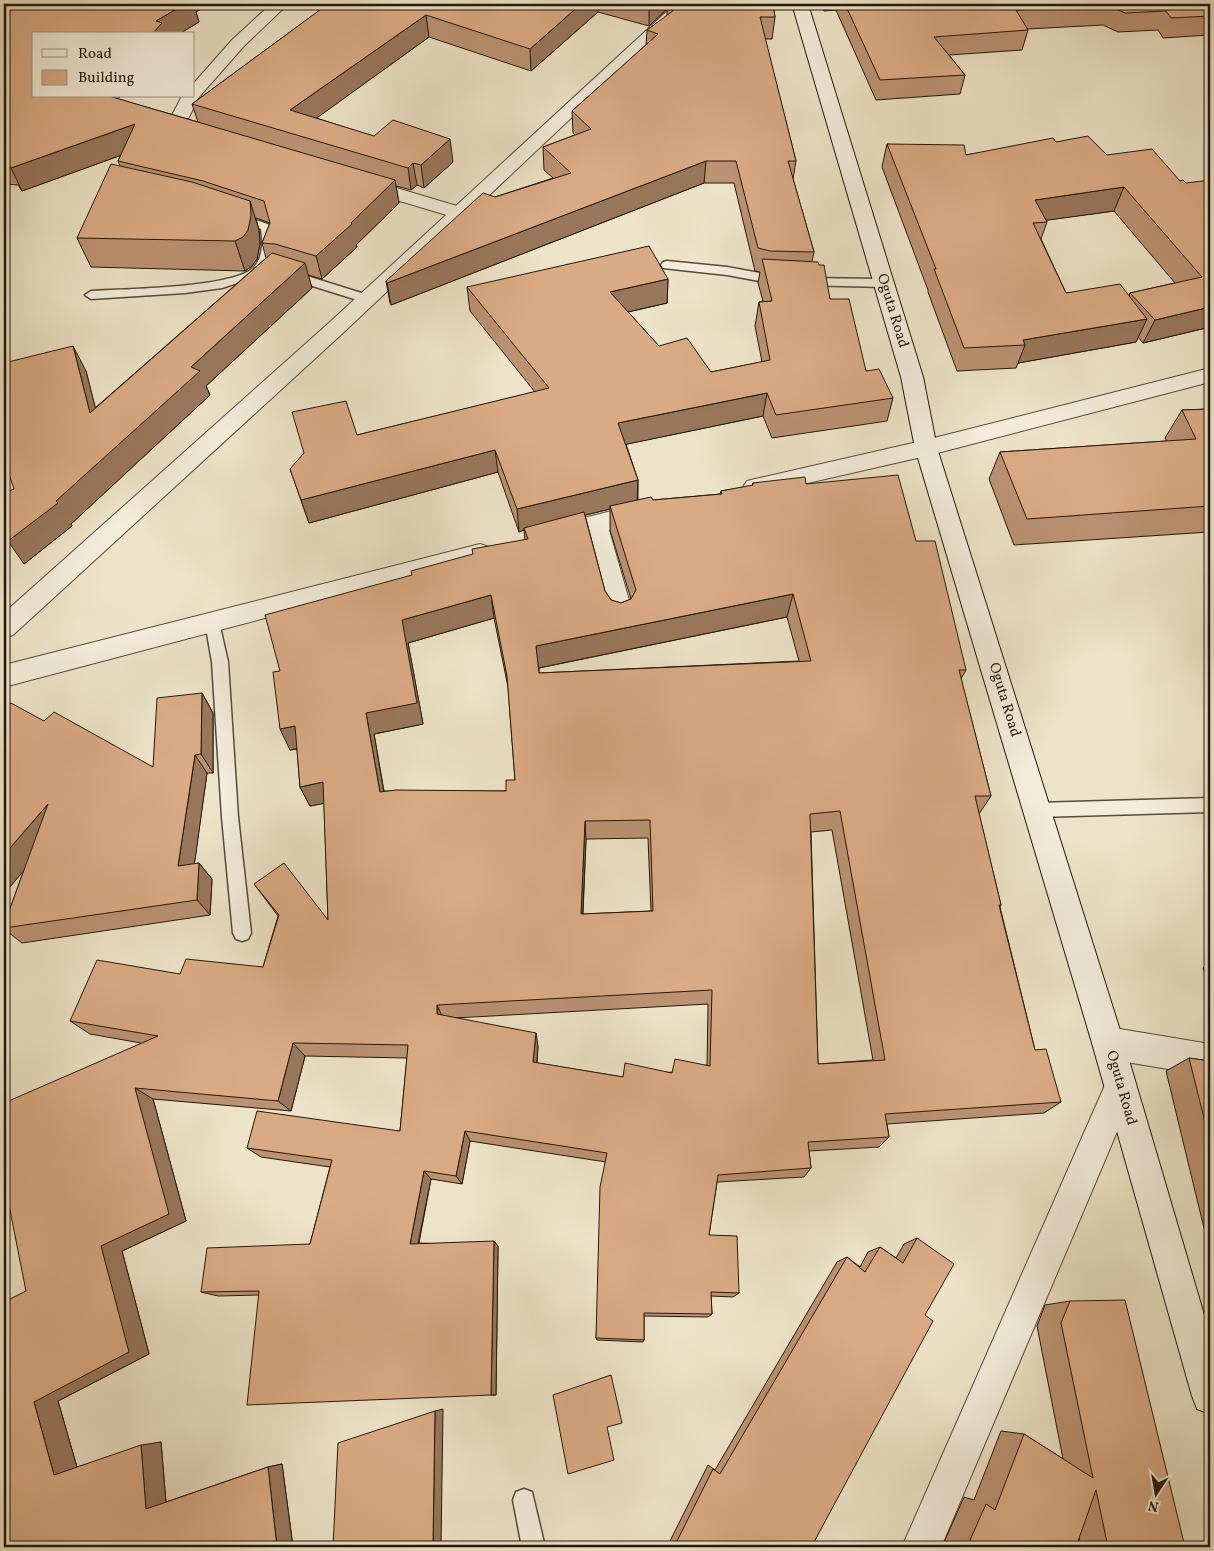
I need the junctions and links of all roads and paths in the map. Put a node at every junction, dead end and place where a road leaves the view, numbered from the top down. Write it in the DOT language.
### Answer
graph roads {
  1 [pos="280,4"];
  2 [pos="684,4"];
  3 [pos="800,4"];
  4 [pos="195,92"];
  5 [pos="190,98"];
  6 [pos="221,141"];
  7 [pos="346,178"];
  8 [pos="222,213"];
  9 [pos="460,213"];
  10 [pos="667,265"];
  11 [pos="259,270"];
  12 [pos="884,283"];
  13 [pos="90,295"];
  14 [pos="367,300"];
  15 [pos="1210,375"];
  16 [pos="926,448"];
  17 [pos="737,491"];
  18 [pos="670,506"];
  19 [pos="595,523"];
  20 [pos="528,541"];
  21 [pos="499,548"];
  22 [pos="620,614"];
  23 [pos="212,622"];
  24 [pos="4,628"];
  25 [pos="4,676"];
  26 [pos="1210,806"];
  27 [pos="1037,810"];
  28 [pos="242,933"];
  29 [pos="1108,1043"];
  30 [pos="1210,1060"];
  31 [pos="1120,1087"];
  32 [pos="1210,1396"];
  33 [pos="524,1500"];
  34 [pos="534,1547"];
  35 [pos="921,1547"];
  1 -- 4 [label="street"];
  2 -- 9 [label="street"];
  3 -- 12 [label="street, Oguta Road"];
  5 -- 6 [label="street"];
  7 -- 9 [label="street"];
  8 -- 11 [label="lane"];
  9 -- 14 [label="street"];
  10 -- 12 [label="lane"];
  11 -- 13 [label="lane"];
  11 -- 14 [label="lane"];
  12 -- 16 [label="street, Oguta Road"];
  14 -- 24 [label="street"];
  15 -- 16 [label="street"];
  16 -- 17 [label="street"];
  16 -- 27 [label="street, Oguta Road"];
  18 -- 19 [label="street"];
  19 -- 20 [label="street"];
  19 -- 22 [label="street"];
  21 -- 23 [label="street"];
  23 -- 25 [label="street"];
  23 -- 28 [label="lane"];
  26 -- 27 [label="lane"];
  27 -- 29 [label="street, Oguta Road"];
  29 -- 30 [label="street"];
  29 -- 31 [label="street, Oguta Road"];
  31 -- 32 [label="street, Oguta Road"];
  31 -- 35 [label="street"];
  33 -- 34 [label="lane"];
}
